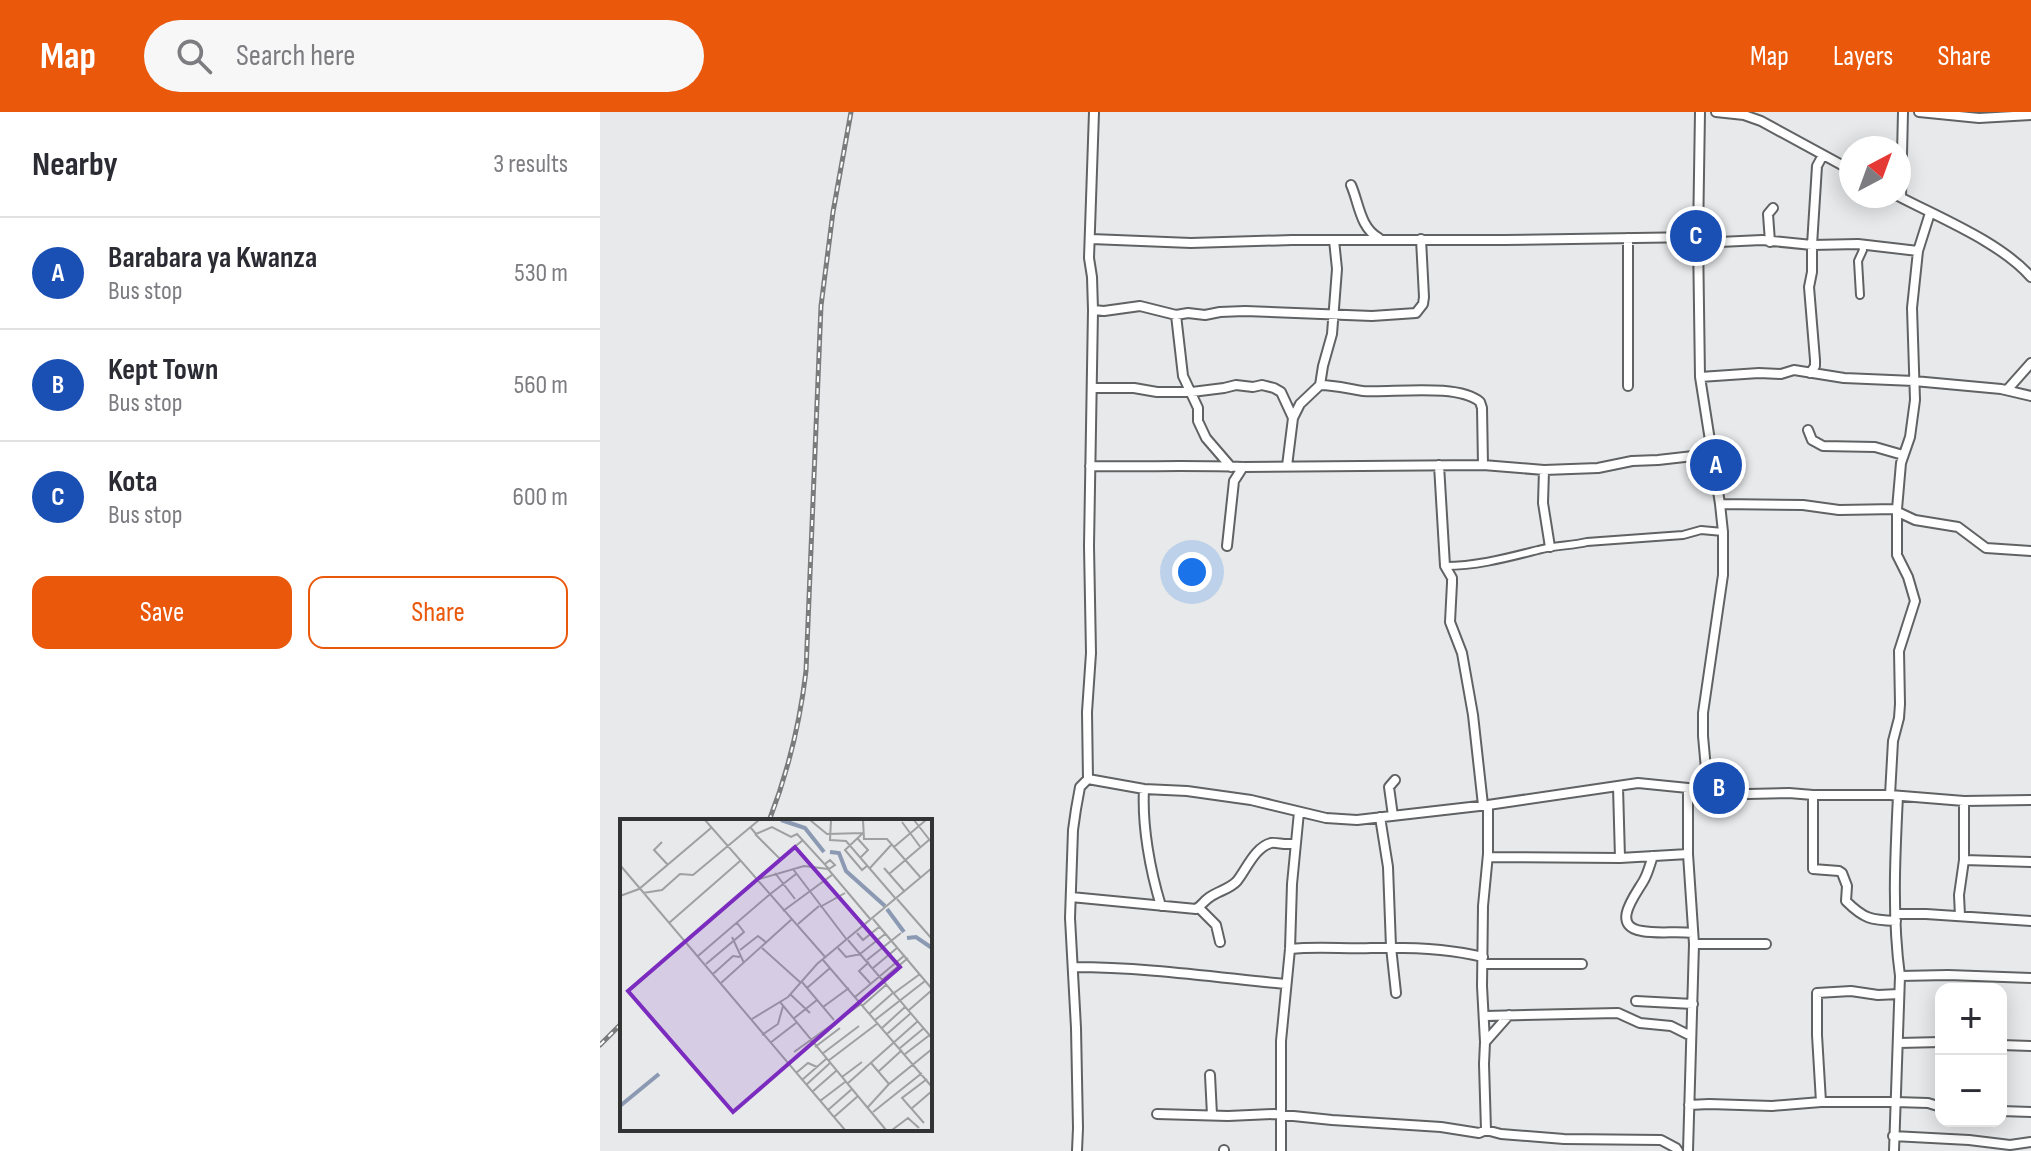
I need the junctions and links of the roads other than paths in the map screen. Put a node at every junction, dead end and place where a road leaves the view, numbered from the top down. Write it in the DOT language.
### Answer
graph roads {
  1 [pos="1094,112"];
  2 [pos="1700,112"];
  3 [pos="1716,112"];
  4 [pos="1903,112"];
  5 [pos="1919,112"];
  6 [pos="2031,115"];
  7 [pos="1902,136"];
  8 [pos="1823,155"];
  9 [pos="1839,164"];
  10 [pos="1351,185"];
  11 [pos="1911,203"];
  12 [pos="1773,208"];
  13 [pos="1930,213"];
  14 [pos="1628,238"];
  15 [pos="1091,239"];
  16 [pos="1421,239"];
  17 [pos="1334,240"];
  18 [pos="1384,240"];
  19 [pos="1698,240"];
  20 [pos="1770,242"];
  21 [pos="1812,245"];
  22 [pos="1862,245"];
  23 [pos="1918,251"];
  24 [pos="2031,277"];
  25 [pos="1860,295"];
  26 [pos="1093,310"];
  27 [pos="1334,314"];
  28 [pos="1176,315"];
  29 [pos="2031,363"];
  30 [pos="1810,373"];
  31 [pos="1700,377"];
  32 [pos="1914,381"];
  33 [pos="1320,385"];
  34 [pos="1628,386"];
  35 [pos="1092,388"];
  36 [pos="2007,390"];
  37 [pos="1192,392"];
  38 [pos="2031,396"];
  39 [pos="1293,418"];
  40 [pos="1808,430"];
  41 [pos="1711,454"];
  42 [pos="1903,455"];
  43 [pos="1439,465"];
  44 [pos="1483,465"];
  45 [pos="1090,466"];
  46 [pos="1227,466"];
  47 [pos="1287,466"];
  48 [pos="1243,467"];
  49 [pos="1544,470"];
  50 [pos="1234,481"];
  51 [pos="1720,504"];
  52 [pos="1897,510"];
  53 [pos="1723,532"];
  54 [pos="1227,546"];
  55 [pos="1550,547"];
  56 [pos="2031,551"];
  57 [pos="1445,566"];
  58 [pos="1088,779"];
  59 [pos="1395,780"];
  60 [pos="1618,787"];
  61 [pos="1688,788"];
  62 [pos="1144,789"];
  63 [pos="1708,791"];
  64 [pos="1813,795"];
  65 [pos="1894,796"];
  66 [pos="2031,800"];
  67 [pos="1964,801"];
  68 [pos="1486,805"];
  69 [pos="1299,812"];
  70 [pos="1393,816"];
  71 [pos="1380,817"];
  72 [pos="1296,843"];
  73 [pos="1688,854"];
  74 [pos="1653,856"];
  75 [pos="1488,857"];
  76 [pos="1620,858"];
  77 [pos="1964,860"];
  78 [pos="2031,862"];
  79 [pos="1071,897"];
  80 [pos="1161,906"];
  81 [pos="1199,908"];
  82 [pos="1960,916"];
  83 [pos="1896,918"];
  84 [pos="2031,921"];
  85 [pos="1693,933"];
  86 [pos="1220,942"];
  87 [pos="1694,944"];
  88 [pos="1766,944"];
  89 [pos="1391,947"];
  90 [pos="1290,949"];
  91 [pos="1483,961"];
  92 [pos="1582,964"];
  93 [pos="1210,965"];
  94 [pos="1073,967"];
  95 [pos="1210,976"];
  96 [pos="1900,976"];
  97 [pos="2031,978"];
  98 [pos="1285,984"];
  99 [pos="1396,993"];
  100 [pos="1899,994"];
  101 [pos="1636,1001"];
  102 [pos="1693,1004"];
  103 [pos="1509,1015"];
  104 [pos="1485,1016"];
  105 [pos="1691,1036"];
  106 [pos="1485,1042"];
  107 [pos="1935,1042"];
  108 [pos="1899,1043"];
  109 [pos="2007,1045"];
  110 [pos="2031,1046"];
  111 [pos="1210,1075"];
  112 [pos="1821,1102"];
  113 [pos="1895,1102"];
  114 [pos="1689,1105"];
  115 [pos="1935,1105"];
  116 [pos="2007,1111"];
  117 [pos="2031,1112"];
  118 [pos="1157,1114"];
  119 [pos="1212,1115"];
  120 [pos="1280,1115"];
  121 [pos="1486,1130"];
  122 [pos="1893,1136"];
  123 [pos="2031,1142"];
  124 [pos="1077,1151"];
  125 [pos="1281,1151"];
  126 [pos="1678,1151"];
  127 [pos="1688,1151"];
  128 [pos="1894,1151"];
  1 -- 15 [label="street"];
  2 -- 19 [label="street"];
  3 -- 8 [label="street"];
  4 -- 7 [label="street"];
  5 -- 6 [label="street"];
  8 -- 9 [label="street"];
  8 -- 21 [label="street"];
  10 -- 18 [label="street"];
  11 -- 13 [label="street"];
  12 -- 20 [label="street"];
  13 -- 23 [label="street"];
  13 -- 24 [label="street"];
  14 -- 16 [label="street"];
  14 -- 19 [label="street"];
  14 -- 34 [label="street"];
  15 -- 17 [label="street"];
  15 -- 26 [label="street"];
  16 -- 18 [label="street"];
  16 -- 27 [label="street"];
  17 -- 18 [label="street"];
  17 -- 27 [label="street"];
  19 -- 20 [label="street"];
  19 -- 31 [label="street"];
  20 -- 21 [label="street"];
  21 -- 22 [label="street"];
  21 -- 30 [label="street"];
  22 -- 23 [label="street"];
  22 -- 25 [label="street"];
  23 -- 32 [label="street"];
  26 -- 28 [label="street"];
  26 -- 35 [label="street"];
  27 -- 28 [label="street"];
  27 -- 33 [label="street"];
  28 -- 37 [label="street"];
  29 -- 36 [label="street"];
  30 -- 31 [label="street"];
  30 -- 32 [label="street"];
  31 -- 41 [label="street"];
  32 -- 36 [label="street"];
  32 -- 42 [label="street"];
  33 -- 39 [label="street"];
  33 -- 44 [label="street"];
  35 -- 37 [label="street"];
  35 -- 45 [label="street"];
  36 -- 38 [label="street"];
  37 -- 39 [label="street"];
  37 -- 46 [label="street"];
  39 -- 47 [label="street"];
  40 -- 42 [label="street"];
  41 -- 49 [label="street"];
  41 -- 51 [label="street"];
  42 -- 52 [label="street"];
  43 -- 44 [label="street"];
  43 -- 47 [label="street"];
  43 -- 57 [label="street"];
  44 -- 49 [label="street"];
  45 -- 46 [label="street"];
  45 -- 58 [label="street"];
  46 -- 48 [label="street"];
  46 -- 50 [label="street"];
  47 -- 48 [label="street"];
  48 -- 50 [label="street"];
  49 -- 55 [label="street"];
  50 -- 54 [label="street"];
  51 -- 52 [label="street"];
  51 -- 53 [label="street"];
  52 -- 56 [label="street"];
  52 -- 65 [label="street"];
  53 -- 55 [label="street"];
  53 -- 63 [label="street"];
  55 -- 57 [label="street"];
  57 -- 68 [label="street"];
  58 -- 62 [label="street"];
  58 -- 79 [label="street"];
  59 -- 70 [label="street"];
  60 -- 61 [label="street"];
  60 -- 68 [label="street"];
  60 -- 76 [label="street"];
  61 -- 63 [label="street"];
  61 -- 73 [label="street"];
  62 -- 69 [label="street"];
  62 -- 80 [label="street"];
  63 -- 64 [label="street"];
  64 -- 65 [label="street"];
  64 -- 83 [label="street"];
  65 -- 67 [label="street"];
  65 -- 83 [label="street"];
  66 -- 67 [label="street"];
  67 -- 77 [label="street"];
  68 -- 70 [label="street"];
  68 -- 75 [label="street"];
  69 -- 71 [label="street"];
  69 -- 72 [label="street"];
  70 -- 71 [label="street"];
  71 -- 89 [label="street"];
  72 -- 81 [label="street"];
  72 -- 90 [label="street"];
  73 -- 74 [label="street"];
  73 -- 85 [label="street"];
  74 -- 76 [label="street"];
  74 -- 85 [label="street"];
  75 -- 76 [label="street"];
  75 -- 91 [label="street"];
  77 -- 78 [label="street"];
  77 -- 82 [label="street"];
  79 -- 80 [label="street"];
  79 -- 94 [label="street"];
  80 -- 81 [label="street"];
  81 -- 86 [label="street"];
  82 -- 83 [label="street"];
  82 -- 84 [label="street"];
  83 -- 96 [label="street"];
  85 -- 87 [label="street"];
  87 -- 88 [label="street"];
  87 -- 102 [label="street"];
  89 -- 90 [label="street"];
  89 -- 91 [label="street"];
  89 -- 99 [label="street"];
  90 -- 98 [label="street"];
  91 -- 92 [label="street"];
  91 -- 104 [label="street"];
  93 -- 95 [label="street"];
  94 -- 95 [label="street"];
  94 -- 124 [label="street"];
  95 -- 98 [label="street"];
  96 -- 97 [label="street"];
  96 -- 100 [label="street"];
  98 -- 120 [label="street"];
  100 -- 108 [label="street"];
  100 -- 112 [label="street"];
  101 -- 102 [label="street"];
  102 -- 105 [label="street"];
  103 -- 104 [label="street"];
  103 -- 105 [label="street"];
  103 -- 106 [label="street"];
  104 -- 106 [label="street"];
  105 -- 114 [label="street"];
  106 -- 121 [label="street"];
  107 -- 108 [label="street"];
  108 -- 113 [label="street"];
  109 -- 110 [label="street"];
  111 -- 119 [label="street"];
  112 -- 113 [label="street"];
  112 -- 114 [label="street"];
  113 -- 115 [label="street"];
  113 -- 122 [label="street"];
  114 -- 127 [label="street"];
  116 -- 117 [label="street"];
  118 -- 119 [label="street"];
  119 -- 120 [label="street"];
  120 -- 121 [label="street"];
  120 -- 125 [label="street"];
  121 -- 126 [label="street"];
  122 -- 123 [label="street"];
  122 -- 128 [label="street"];
}
